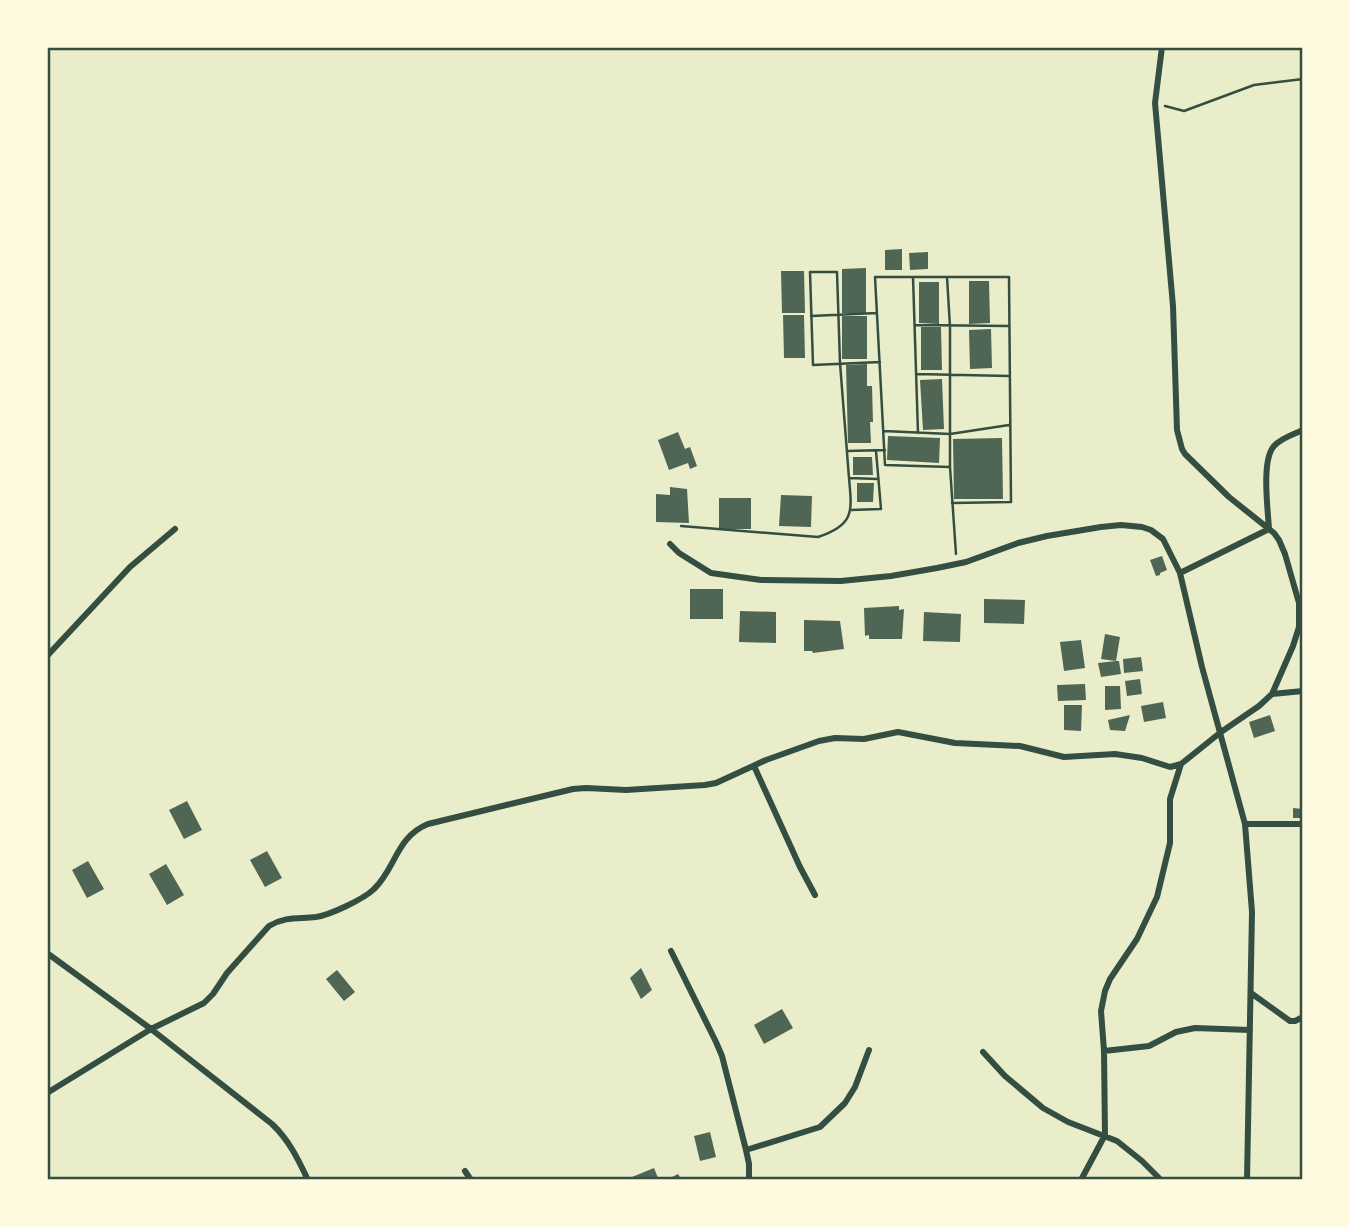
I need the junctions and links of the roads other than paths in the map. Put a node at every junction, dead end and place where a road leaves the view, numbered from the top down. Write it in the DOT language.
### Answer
graph roads {
  1 [pos="1162,47"];
  2 [pos="1303,429"];
  3 [pos="175,529"];
  4 [pos="1269,529"];
  5 [pos="670,544"];
  6 [pos="1180,573"];
  7 [pos="47,656"];
  8 [pos="1303,691"];
  9 [pos="1272,694"];
  10 [pos="1221,732"];
  11 [pos="1181,764"];
  12 [pos="754,766"];
  13 [pos="1245,824"];
  14 [pos="1303,824"];
  15 [pos="815,895"];
  16 [pos="671,951"];
  17 [pos="47,953"];
  18 [pos="1251,993"];
  19 [pos="1303,1017"];
  20 [pos="150,1029"];
  21 [pos="1250,1030"];
  22 [pos="869,1050"];
  23 [pos="1104,1051"];
  24 [pos="983,1052"];
  25 [pos="47,1093"];
  26 [pos="1105,1135"];
  27 [pos="746,1150"];
  28 [pos="465,1171"];
  29 [pos="308,1180"];
  30 [pos="471,1180"];
  31 [pos="749,1180"];
  32 [pos="1081,1180"];
  33 [pos="1161,1180"];
  34 [pos="1247,1180"];
  1 -- 4 [label="street"];
  2 -- 4 [label="street"];
  3 -- 7 [label="street"];
  4 -- 6 [label="street"];
  4 -- 9 [label="street"];
  5 -- 6 [label="street"];
  6 -- 10 [label="street"];
  8 -- 9 [label="street"];
  9 -- 10 [label="street"];
  10 -- 11 [label="street"];
  10 -- 13 [label="street"];
  11 -- 12 [label="street"];
  11 -- 23 [label="street"];
  12 -- 15 [label="street"];
  12 -- 20 [label="street"];
  13 -- 14 [label="street"];
  13 -- 18 [label="street"];
  16 -- 27 [label="street"];
  17 -- 20 [label="street"];
  18 -- 19 [label="street"];
  18 -- 21 [label="street"];
  20 -- 25 [label="street"];
  20 -- 29 [label="street"];
  21 -- 23 [label="street"];
  21 -- 34 [label="street"];
  22 -- 27 [label="street"];
  23 -- 26 [label="street"];
  24 -- 26 [label="street"];
  26 -- 32 [label="street"];
  26 -- 33 [label="street"];
  27 -- 31 [label="street"];
  28 -- 30 [label="street"];
}
